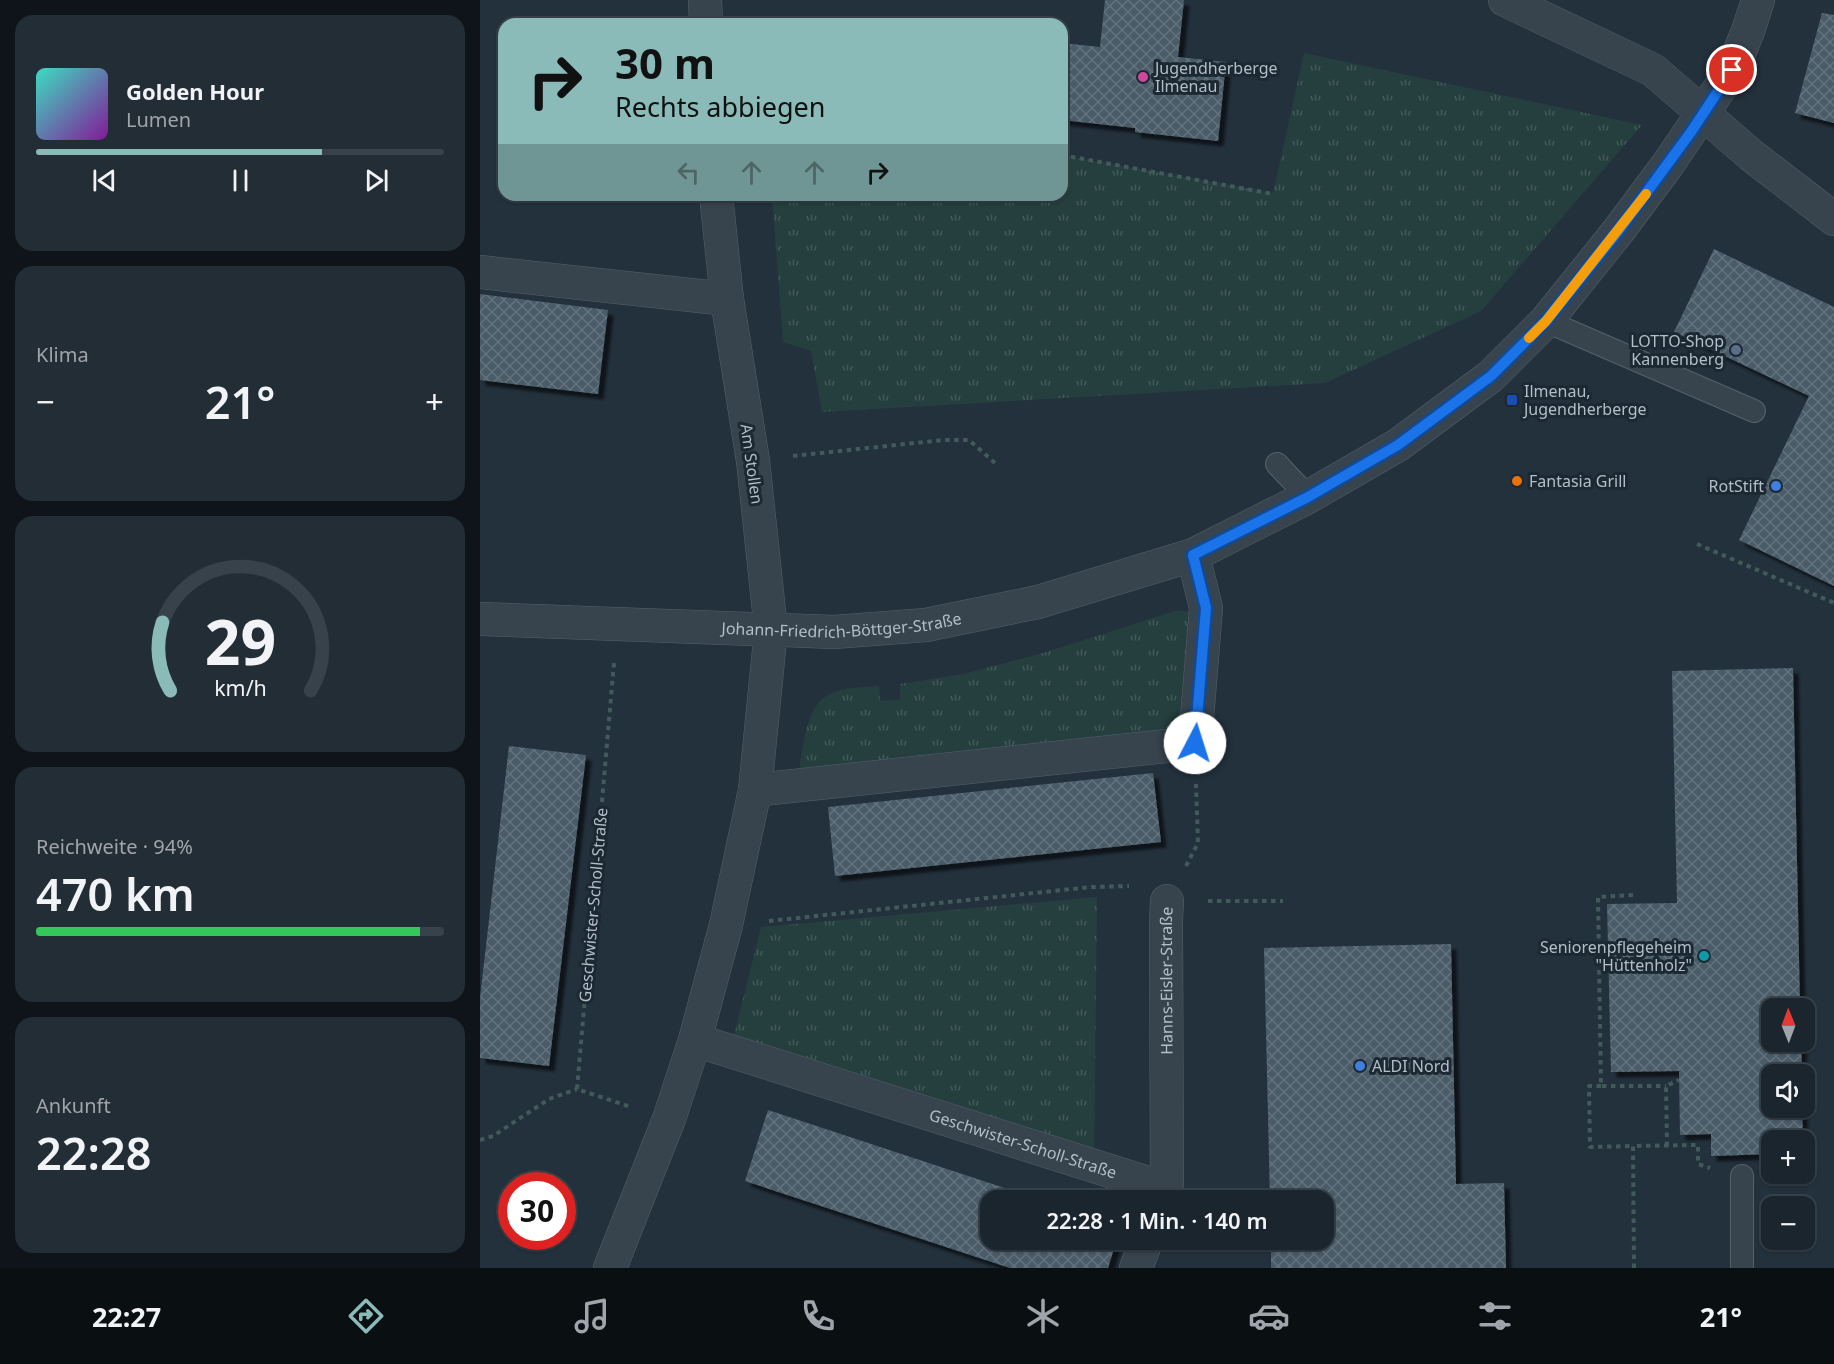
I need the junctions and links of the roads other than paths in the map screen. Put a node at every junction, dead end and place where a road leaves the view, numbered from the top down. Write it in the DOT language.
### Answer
graph roads {
  1 [pos="705,0"];
  2 [pos="1505,0"];
  3 [pos="1758,0"];
  4 [pos="706,18"];
  5 [pos="1703,114"];
  6 [pos="717,201"];
  7 [pos="1834,219"];
  8 [pos="480,272"];
  9 [pos="727,299"];
  10 [pos="1546,321"];
  11 [pos="1754,411"];
  12 [pos="1277,464"];
  13 [pos="1308,497"];
  14 [pos="1193,555"];
  15 [pos="480,619"];
  16 [pos="771,630"];
  17 [pos="754,790"];
  18 [pos="1167,901"];
  19 [pos="695,1040"];
  20 [pos="1742,1176"];
  21 [pos="1153,1190"];
  22 [pos="1165,1190"];
  23 [pos="1143,1250"];
  24 [pos="610,1268"];
  25 [pos="1136,1268"];
  26 [pos="1742,1268"];
  1 -- 4 [label="street"];
  2 -- 5 [label="street"];
  3 -- 5 [label="street, Johann-Friedrich-Böttger-Straße"];
  5 -- 7 [label="street"];
  5 -- 10 [label="street, Johann-Friedrich-Böttger-Straße"];
  6 -- 9 [label="street, Am Stollen"];
  8 -- 9 [label="street"];
  9 -- 16 [label="street, Am Stollen"];
  10 -- 11 [label="lane"];
  10 -- 13 [label="street, Johann-Friedrich-Böttger-Straße"];
  12 -- 13 [label="lane"];
  13 -- 14 [label="street, Johann-Friedrich-Böttger-Straße"];
  14 -- 16 [label="street, Johann-Friedrich-Böttger-Straße"];
  14 -- 17 [label="street"];
  15 -- 16 [label="street, Johann-Friedrich-Böttger-Straße"];
  16 -- 17 [label="street"];
  17 -- 19 [label="street"];
  18 -- 22 [label="street, Hanns-Eisler-Straße"];
  19 -- 21 [label="street, Geschwister-Scholl-Straße"];
  19 -- 24 [label="street"];
  20 -- 26 [label="lane"];
  23 -- 25 [label="street"];
}
